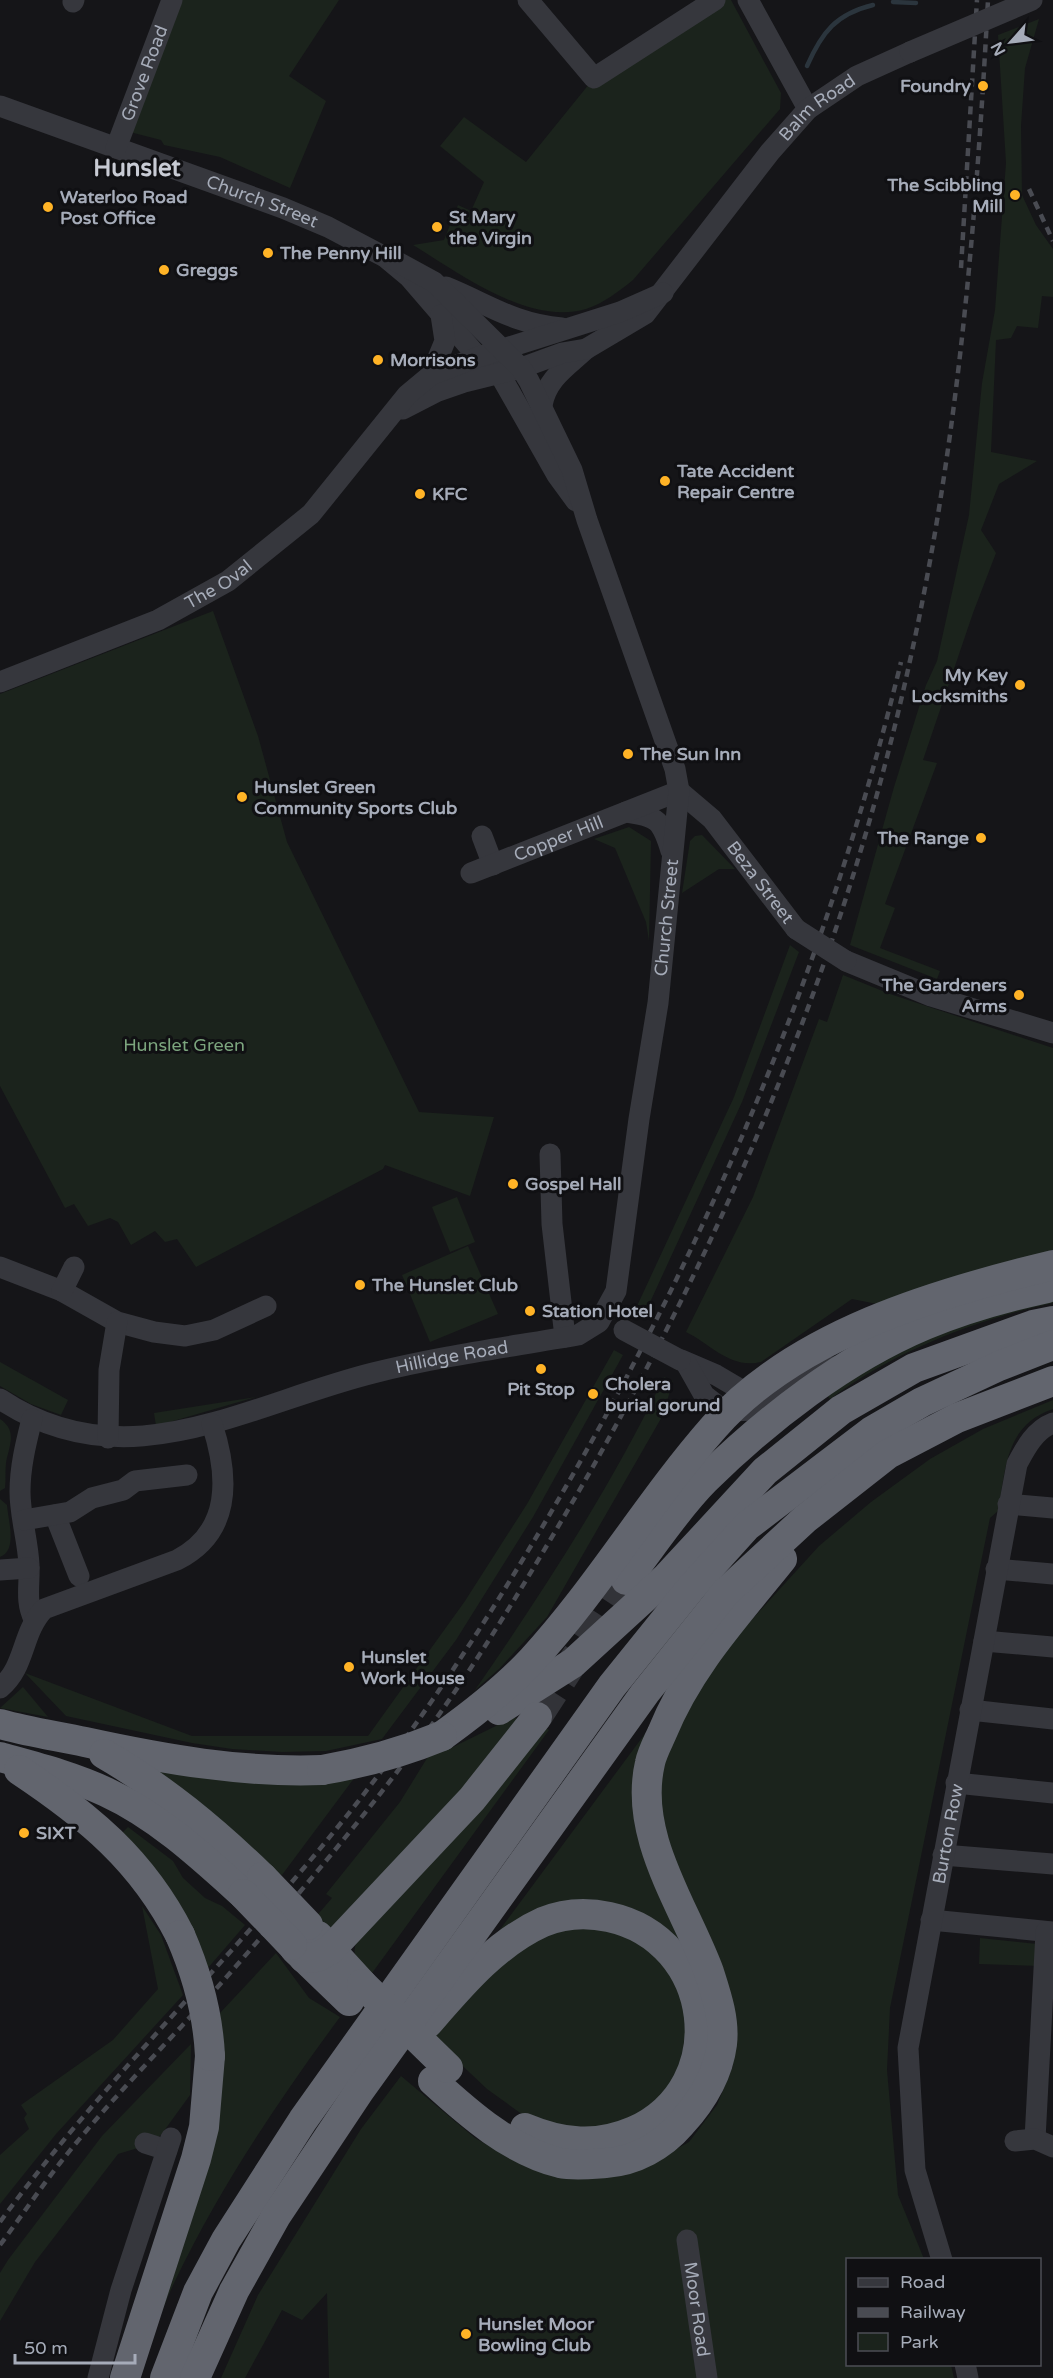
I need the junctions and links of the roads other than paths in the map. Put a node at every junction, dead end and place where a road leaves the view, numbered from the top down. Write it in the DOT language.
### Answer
graph roads {
  1 [pos="172,0"];
  2 [pos="528,0"];
  3 [pos="715,0"];
  4 [pos="748,0"];
  5 [pos="1032,0"];
  6 [pos="0,106"];
  7 [pos="808,109"];
  8 [pos="116,148"];
  9 [pos="385,257"];
  10 [pos="434,282"];
  11 [pos="663,293"];
  12 [pos="441,315"];
  13 [pos="571,328"];
  14 [pos="502,349"];
  15 [pos="586,349"];
  16 [pos="478,357"];
  17 [pos="521,368"];
  18 [pos="499,373"];
  19 [pos="430,375"];
  20 [pos="542,405"];
  21 [pos="389,417"];
  22 [pos="587,520"];
  23 [pos="0,682"];
  24 [pos="679,791"];
  25 [pos="626,812"];
  26 [pos="482,836"];
  27 [pos="672,852"];
  28 [pos="493,865"];
  29 [pos="471,873"];
  30 [pos="1053,1033"];
  31 [pos="550,1154"];
  32 [pos="1053,1265"];
  33 [pos="0,1267"];
  34 [pos="74,1267"];
  35 [pos="1053,1287"];
  36 [pos="62,1291"];
  37 [pos="266,1306"];
  38 [pos="1053,1321"];
  39 [pos="117,1322"];
  40 [pos="599,1322"];
  41 [pos="565,1337"];
  42 [pos="1053,1345"];
  43 [pos="856,1362"];
  44 [pos="1053,1381"];
  45 [pos="0,1399"];
  46 [pos="746,1405"];
  47 [pos="32,1419"];
  48 [pos="1053,1423"];
  49 [pos="212,1424"];
  50 [pos="108,1438"];
  51 [pos="747,1443"];
  52 [pos="187,1475"];
  53 [pos="841,1488"];
  54 [pos="1008,1504"];
  55 [pos="1053,1508"];
  56 [pos="55,1515"];
  57 [pos="24,1520"];
  58 [pos="29,1568"];
  59 [pos="996,1569"];
  60 [pos="0,1570"];
  61 [pos="1053,1575"];
  62 [pos="79,1576"];
  63 [pos="626,1580"];
  64 [pos="65,1602"];
  65 [pos="34,1619"];
  66 [pos="984,1641"];
  67 [pos="1053,1647"];
  68 [pos="0,1688"];
  69 [pos="970,1710"];
  70 [pos="537,1717"];
  71 [pos="1053,1719"];
  72 [pos="0,1725"];
  73 [pos="442,1736"];
  74 [pos="83,1742"];
  75 [pos="0,1757"];
  76 [pos="956,1783"];
  77 [pos="1053,1793"];
  78 [pos="943,1855"];
  79 [pos="1053,1864"];
  80 [pos="253,1885"];
  81 [pos="931,1920"];
  82 [pos="1049,1932"];
  83 [pos="309,1945"];
  84 [pos="441,2074"];
  85 [pos="327,2140"];
  86 [pos="1034,2142"];
  87 [pos="145,2143"];
  88 [pos="687,2240"];
  89 [pos="942,2258"];
  90 [pos="98,2378"];
  91 [pos="126,2378"];
  92 [pos="165,2378"];
  93 [pos="195,2378"];
  94 [pos="707,2378"];
  1 -- 8 [label="street, Grove Road"];
  2 -- 3 [label="street"];
  4 -- 7 [label="street"];
  5 -- 7 [label="street, Balm Road, bridge"];
  6 -- 8 [label="street, Church Street"];
  7 -- 11 [label="street, Balm Road"];
  8 -- 9 [label="street, Church Street"];
  9 -- 10 [label="street, Church Street"];
  9 -- 12 [label="street, Church Street"];
  10 -- 13 [label="street"];
  10 -- 14 [label="street, Church Street"];
  11 -- 13 [label="street, Balm Road"];
  11 -- 15 [label="street, Balm Road"];
  12 -- 16 [label="street, Church Street"];
  12 -- 19 [label="street"];
  13 -- 14 [label="street, Balm Road"];
  14 -- 16 [label="street, Balm Road"];
  14 -- 17 [label="street, Church Street"];
  15 -- 17 [label="street, Balm Road"];
  15 -- 20 [label="street"];
  16 -- 18 [label="street, Church Street"];
  16 -- 19 [label="street, The Oval"];
  17 -- 18 [label="street, Balm Road"];
  17 -- 20 [label="street, Church Street"];
  18 -- 21 [label="street, The Oval"];
  18 -- 22 [label="street, Church Street"];
  19 -- 21 [label="street, The Oval"];
  20 -- 22 [label="street, Church Street"];
  21 -- 23 [label="street, The Oval"];
  22 -- 24 [label="street, Church Street"];
  24 -- 25 [label="street, Copper Hill"];
  24 -- 27 [label="street, Church Street"];
  24 -- 30 [label="street, Beza Street, bridge"];
  25 -- 27 [label="street, Copper Hill"];
  25 -- 28 [label="street, Copper Hill"];
  26 -- 28 [label="street, Copper Hill"];
  27 -- 40 [label="street, Church Street"];
  28 -- 29 [label="street, Copper Hill"];
  31 -- 41 [label="street"];
  32 -- 46 [label="highway"];
  33 -- 36 [label="street"];
  34 -- 36 [label="street"];
  35 -- 43 [label="highway"];
  36 -- 39 [label="street"];
  37 -- 39 [label="street"];
  38 -- 73 [label="highway"];
  39 -- 50 [label="street"];
  40 -- 41 [label="street, Hillidge Road"];
  40 -- 46 [label="street, bridge"];
  41 -- 49 [label="street, Hillidge Road"];
  42 -- 92 [label="highway"];
  43 -- 46 [label="street"];
  43 -- 51 [label="highway"];
  44 -- 53 [label="highway"];
  45 -- 47 [label="street"];
  46 -- 51 [label="street"];
  46 -- 73 [label="highway"];
  47 -- 50 [label="street, Hillidge Road"];
  47 -- 57 [label="street"];
  48 -- 54 [label="street, Burton Row"];
  49 -- 50 [label="street, Hillidge Road"];
  49 -- 64 [label="street"];
  51 -- 63 [label="highway"];
  52 -- 56 [label="street"];
  53 -- 84 [label="highway"];
  53 -- 85 [label="highway"];
  54 -- 55 [label="street"];
  54 -- 59 [label="street, Burton Row"];
  56 -- 57 [label="street"];
  56 -- 62 [label="street"];
  57 -- 58 [label="street"];
  58 -- 60 [label="street"];
  58 -- 64 [label="street"];
  58 -- 65 [label="street"];
  59 -- 61 [label="street"];
  59 -- 66 [label="street, Burton Row"];
  64 -- 65 [label="street"];
  65 -- 68 [label="street"];
  66 -- 67 [label="street"];
  66 -- 69 [label="street, Burton Row"];
  69 -- 71 [label="street"];
  69 -- 76 [label="street, Burton Row"];
  70 -- 83 [label="highway"];
  72 -- 74 [label="highway"];
  73 -- 74 [label="highway, bridge"];
  74 -- 80 [label="highway"];
  75 -- 80 [label="highway"];
  75 -- 91 [label="highway, bridge"];
  76 -- 77 [label="street"];
  76 -- 78 [label="street, Burton Row"];
  78 -- 79 [label="street"];
  78 -- 81 [label="street, Burton Row"];
  80 -- 83 [label="highway, bridge"];
  81 -- 82 [label="street"];
  81 -- 89 [label="street, Burton Row"];
  82 -- 86 [label="street"];
  83 -- 84 [label="highway, bridge"];
  84 -- 85 [label="highway"];
  85 -- 93 [label="highway"];
  87 -- 90 [label="street"];
  88 -- 94 [label="street, Moor Road"];
}
